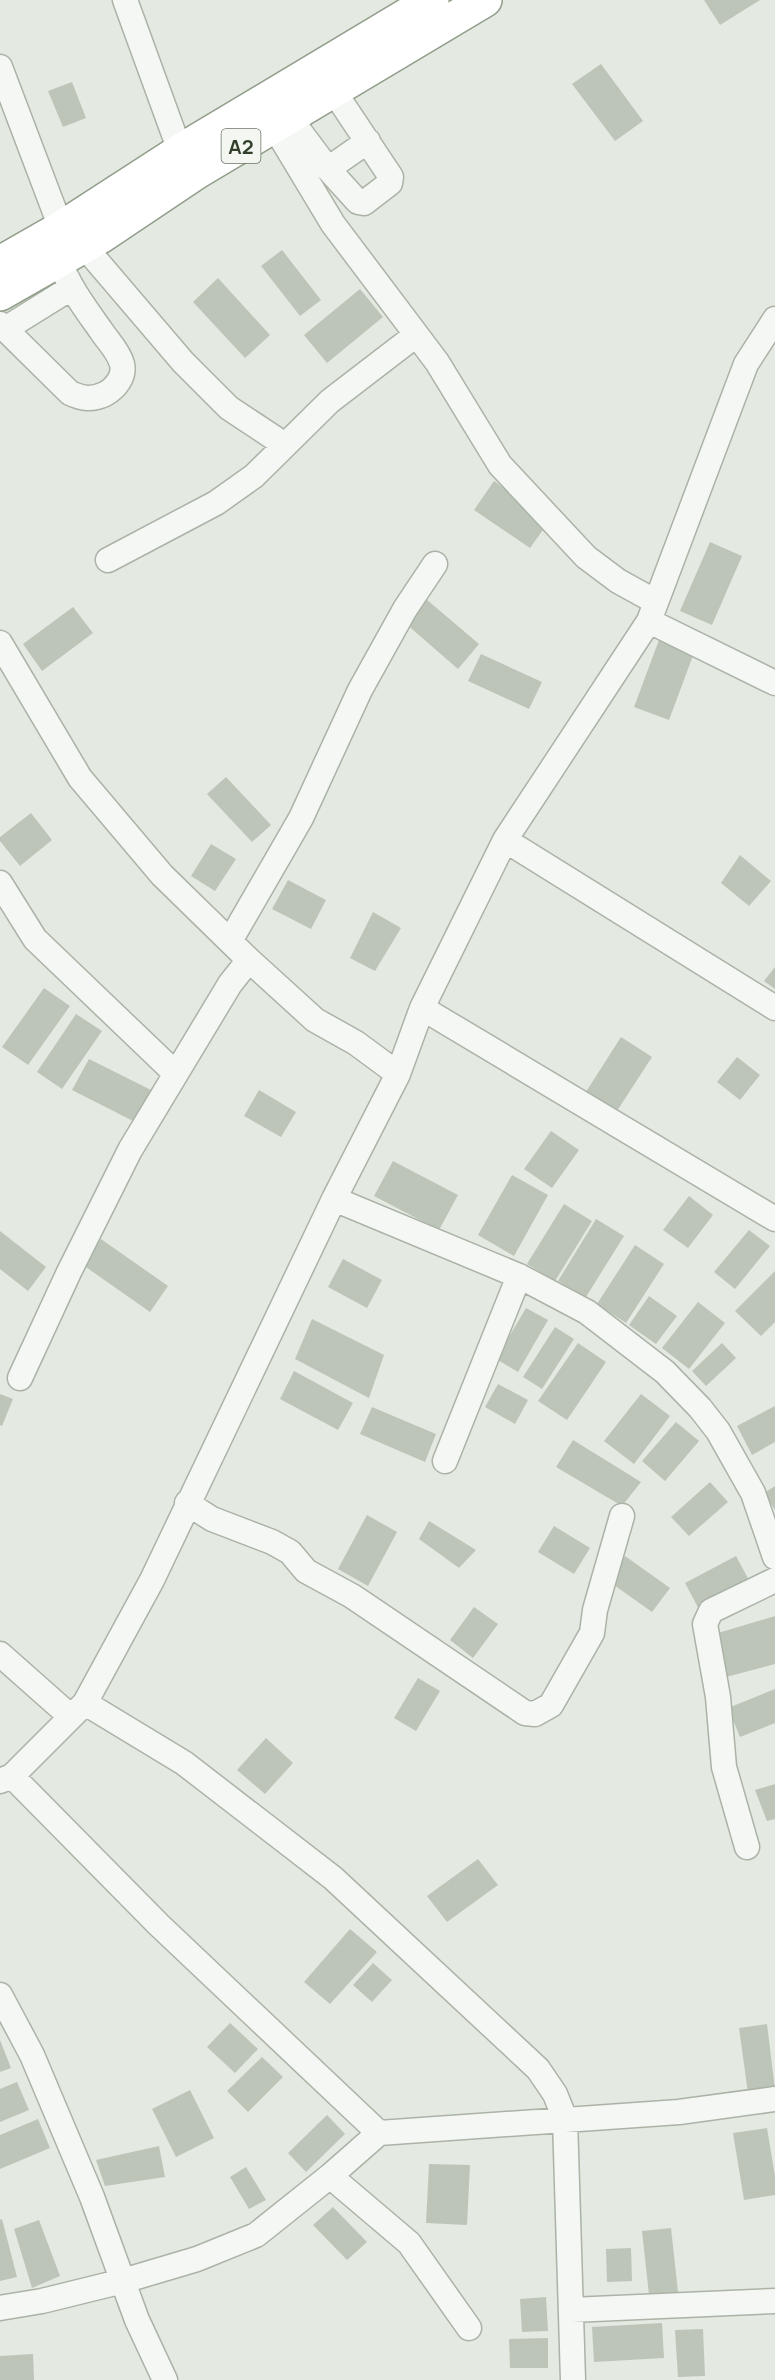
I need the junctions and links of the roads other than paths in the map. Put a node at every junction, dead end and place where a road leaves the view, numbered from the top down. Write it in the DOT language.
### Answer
graph roads {
  1 [pos="124,0"];
  2 [pos="432,0"];
  3 [pos="484,0"];
  4 [pos="0,67"];
  5 [pos="333,90"];
  6 [pos="282,121"];
  7 [pos="368,141"];
  8 [pos="180,152"];
  9 [pos="328,169"];
  10 [pos="69,255"];
  11 [pos="0,263"];
  12 [pos="0,294"];
  13 [pos="775,319"];
  14 [pos="2,327"];
  15 [pos="416,334"];
  16 [pos="285,445"];
  17 [pos="108,560"];
  18 [pos="435,564"];
  19 [pos="652,611"];
  20 [pos="0,643"];
  21 [pos="775,683"];
  22 [pos="505,840"];
  23 [pos="0,883"];
  24 [pos="230,941"];
  25 [pos="249,960"];
  26 [pos="422,1008"];
  27 [pos="775,1008"];
  28 [pos="175,1073"];
  29 [pos="398,1074"];
  30 [pos="334,1199"];
  31 [pos="775,1219"];
  32 [pos="519,1276"];
  33 [pos="20,1378"];
  34 [pos="445,1461"];
  35 [pos="187,1503"];
  36 [pos="622,1516"];
  37 [pos="775,1557"];
  38 [pos="775,1580"];
  39 [pos="0,1654"];
  40 [pos="78,1709"];
  41 [pos="6,1779"];
  42 [pos="747,1847"];
  43 [pos="0,1995"];
  44 [pos="775,2099"];
  45 [pos="565,2119"];
  46 [pos="379,2133"];
  47 [pos="330,2176"];
  48 [pos="123,2280"];
  49 [pos="775,2301"];
  50 [pos="0,2308"];
  51 [pos="571,2310"];
  52 [pos="469,2328"];
  53 [pos="165,2380"];
  54 [pos="573,2380"];
  1 -- 8 [label="street"];
  2 -- 8 [label="highway, A2"];
  3 -- 5 [label="highway, A2"];
  4 -- 10 [label="street"];
  5 -- 6 [label="highway, A2"];
  5 -- 7 [label="street"];
  6 -- 9 [label="street"];
  6 -- 10 [label="highway, A2"];
  6 -- 15 [label="street"];
  7 -- 9 [label="street"];
  7 -- 9 [label="street"];
  8 -- 10 [label="highway, A2"];
  10 -- 11 [label="highway, A2"];
  10 -- 12 [label="highway, A2"];
  10 -- 14 [label="street"];
  10 -- 14 [label="street"];
  10 -- 16 [label="street"];
  13 -- 19 [label="street"];
  15 -- 16 [label="street"];
  15 -- 19 [label="street"];
  16 -- 17 [label="street"];
  18 -- 24 [label="street"];
  19 -- 21 [label="street"];
  19 -- 22 [label="street"];
  20 -- 24 [label="street"];
  22 -- 26 [label="street"];
  22 -- 27 [label="street"];
  23 -- 28 [label="street"];
  24 -- 25 [label="street"];
  25 -- 28 [label="street"];
  25 -- 29 [label="street"];
  26 -- 29 [label="street"];
  26 -- 31 [label="street"];
  28 -- 33 [label="street"];
  29 -- 30 [label="street"];
  30 -- 32 [label="street"];
  30 -- 35 [label="street"];
  32 -- 34 [label="street"];
  32 -- 37 [label="street"];
  35 -- 36 [label="street"];
  35 -- 40 [label="street"];
  38 -- 42 [label="street"];
  39 -- 40 [label="street"];
  40 -- 41 [label="street"];
  40 -- 45 [label="street"];
  41 -- 46 [label="street"];
  43 -- 48 [label="street"];
  44 -- 45 [label="street"];
  45 -- 46 [label="street"];
  45 -- 51 [label="street"];
  46 -- 47 [label="street"];
  47 -- 48 [label="street"];
  47 -- 52 [label="street"];
  48 -- 50 [label="street"];
  48 -- 53 [label="street"];
  49 -- 51 [label="street"];
  51 -- 54 [label="street"];
}
